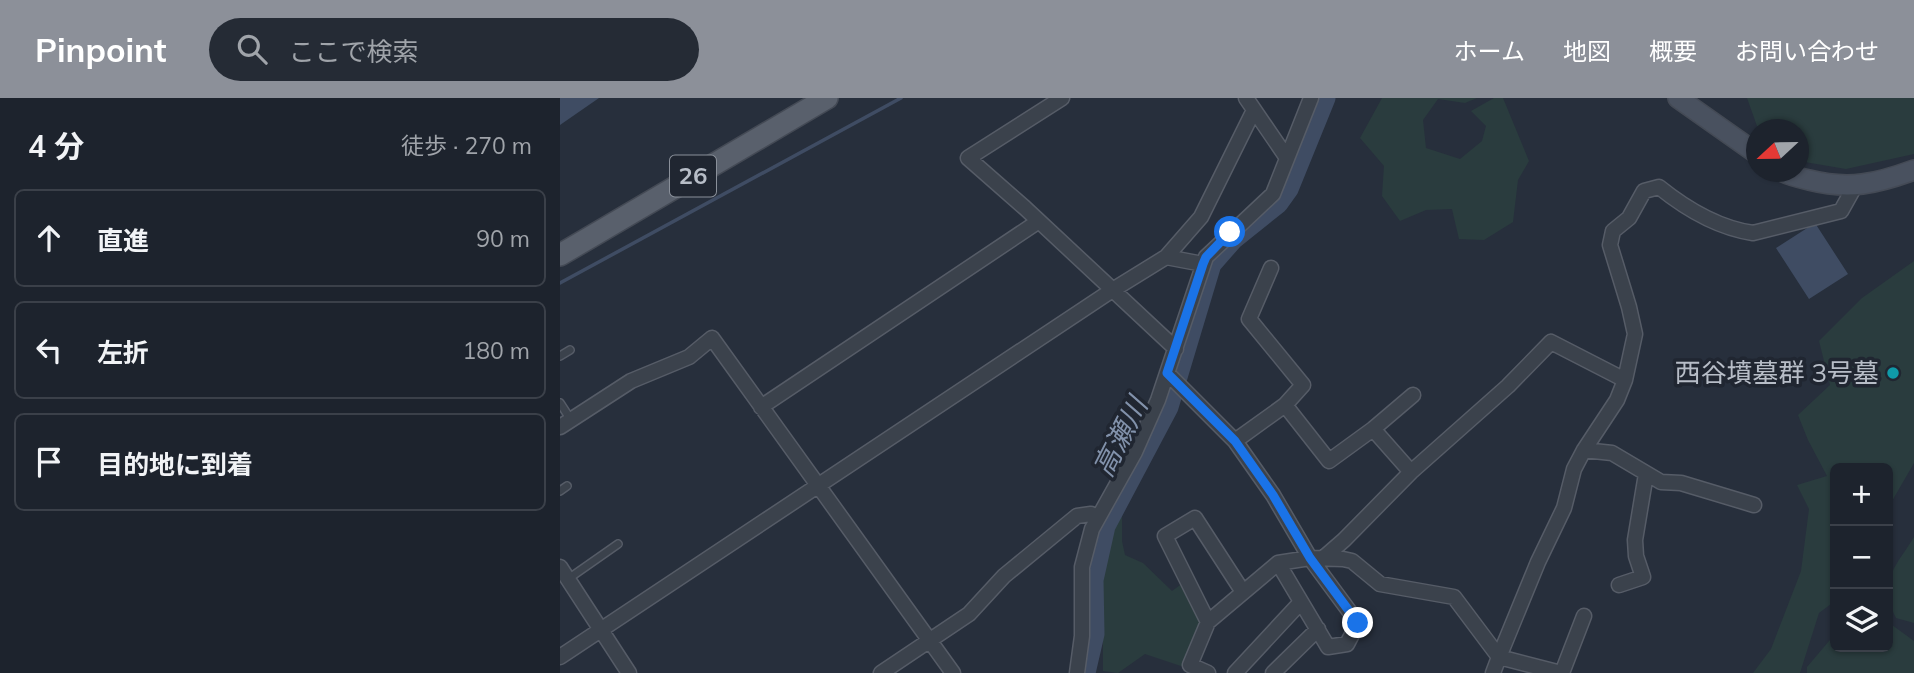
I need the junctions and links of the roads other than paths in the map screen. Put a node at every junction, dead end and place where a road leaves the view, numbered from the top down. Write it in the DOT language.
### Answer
graph roads {
  1 [pos="827,98"];
  2 [pos="1062,98"];
  3 [pos="1311,98"];
  4 [pos="1678,98"];
  5 [pos="1250,104"];
  6 [pos="1746,146"];
  7 [pos="1287,158"];
  8 [pos="1914,170"];
  9 [pos="1809,179"];
  10 [pos="1855,186"];
  11 [pos="1039,221"];
  12 [pos="560,255"];
  13 [pos="1166,257"];
  14 [pos="1203,264"];
  15 [pos="1270,268"];
  16 [pos="1111,291"];
  17 [pos="1176,349"];
  18 [pos="570,350"];
  19 [pos="560,356"];
  20 [pos="1167,373"];
  21 [pos="1625,380"];
  22 [pos="1413,394"];
  23 [pos="560,403"];
  24 [pos="1285,405"];
  25 [pos="761,407"];
  26 [pos="565,424"];
  27 [pos="1373,429"];
  28 [pos="1235,441"];
  29 [pos="1584,450"];
  30 [pos="1411,472"];
  31 [pos="1646,474"];
  32 [pos="816,486"];
  33 [pos="1754,505"];
  34 [pos="1097,518"];
  35 [pos="618,544"];
  36 [pos="1315,559"];
  37 [pos="1278,563"];
  38 [pos="564,573"];
  39 [pos="1619,585"];
  40 [pos="1243,592"];
  41 [pos="1301,602"];
  42 [pos="1584,616"];
  43 [pos="1208,622"];
  44 [pos="1318,629"];
  45 [pos="601,630"];
  46 [pos="929,640"];
  47 [pos="560,657"];
  48 [pos="1499,657"];
  49 [pos="629,673"];
  50 [pos="881,673"];
  51 [pos="953,673"];
  52 [pos="1077,673"];
  53 [pos="1208,673"];
  54 [pos="1235,673"];
  55 [pos="1273,673"];
  56 [pos="1493,673"];
  57 [pos="1562,673"];
  1 -- 12 [label="main road, 26"];
  2 -- 11 [label="street"];
  3 -- 7 [label="street"];
  4 -- 6 [label="street"];
  5 -- 7 [label="street"];
  5 -- 13 [label="street"];
  7 -- 14 [label="street"];
  8 -- 10 [label="street"];
  9 -- 10 [label="street"];
  10 -- 21 [label="street"];
  11 -- 16 [label="street"];
  11 -- 25 [label="street"];
  13 -- 14 [label="street"];
  13 -- 16 [label="street"];
  14 -- 17 [label="street"];
  15 -- 24 [label="street"];
  16 -- 17 [label="street"];
  16 -- 32 [label="street"];
  17 -- 20 [label="street"];
  18 -- 19 [label="lane"];
  20 -- 28 [label="street"];
  20 -- 34 [label="street"];
  21 -- 29 [label="street"];
  21 -- 30 [label="street"];
  22 -- 27 [label="street"];
  23 -- 26 [label="lane"];
  24 -- 27 [label="street"];
  24 -- 28 [label="street"];
  25 -- 26 [label="street"];
  25 -- 32 [label="street"];
  27 -- 30 [label="street"];
  28 -- 36 [label="street"];
  29 -- 31 [label="street"];
  29 -- 48 [label="street"];
  30 -- 36 [label="street"];
  31 -- 33 [label="street"];
  31 -- 39 [label="street"];
  32 -- 45 [label="street"];
  32 -- 46 [label="street"];
  34 -- 46 [label="street"];
  34 -- 52 [label="street"];
  35 -- 38 [label="lane"];
  36 -- 37 [label="street"];
  36 -- 44 [label="street"];
  36 -- 48 [label="street"];
  37 -- 40 [label="street"];
  37 -- 41 [label="street"];
  38 -- 45 [label="street"];
  40 -- 43 [label="street"];
  40 -- 43 [label="street"];
  41 -- 44 [label="street"];
  41 -- 54 [label="street"];
  42 -- 57 [label="street"];
  43 -- 53 [label="street"];
  44 -- 55 [label="street"];
  45 -- 47 [label="street"];
  45 -- 49 [label="street"];
  46 -- 50 [label="street"];
  46 -- 51 [label="street"];
  48 -- 56 [label="street"];
  48 -- 57 [label="street"];
}
